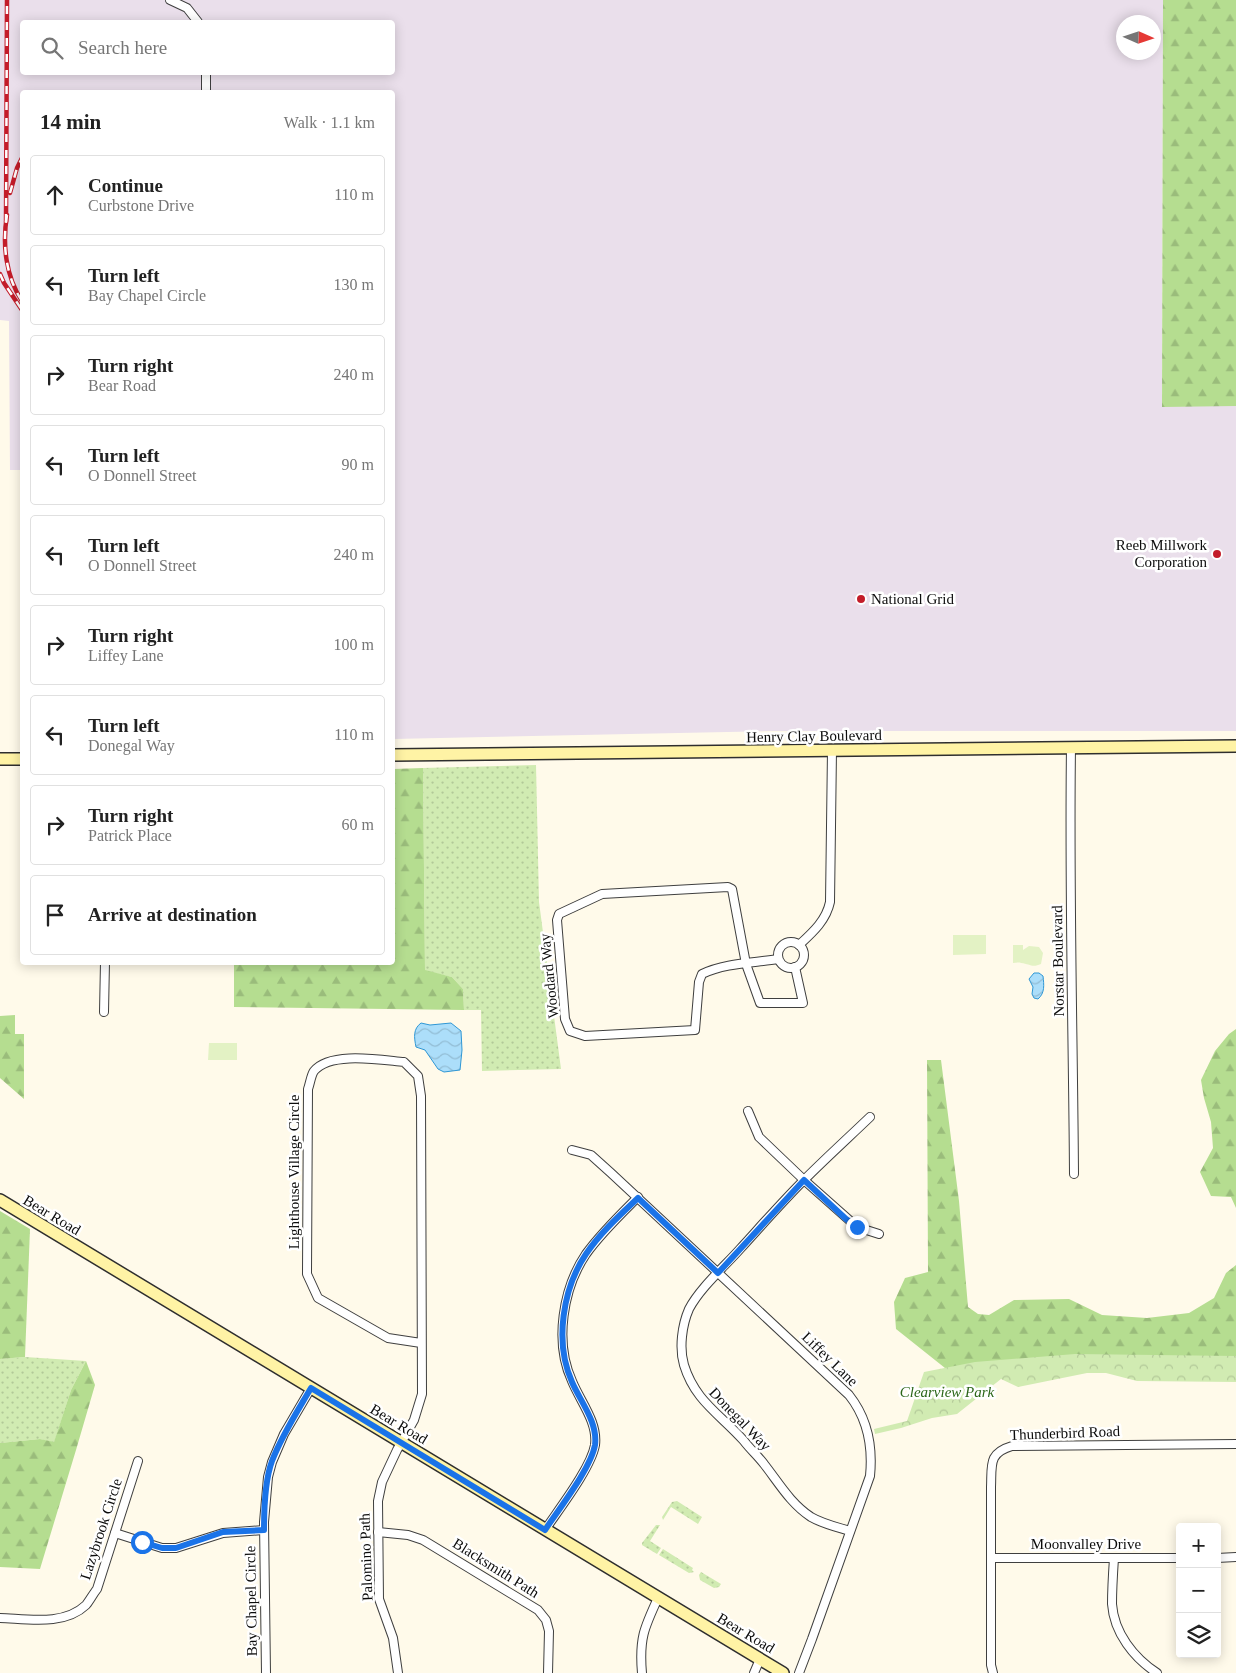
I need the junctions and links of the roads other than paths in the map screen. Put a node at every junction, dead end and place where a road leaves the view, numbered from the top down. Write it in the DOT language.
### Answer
graph roads {
  1 [pos="170,0"];
  2 [pos="196,20"];
  3 [pos="206,75"];
  4 [pos="206,90"];
  5 [pos="1236,746"];
  6 [pos="1071,748"];
  7 [pos="832,750"];
  8 [pos="395,755"];
  9 [pos="0,759"];
  10 [pos="20,759"];
  11 [pos="799,945"];
  12 [pos="778,959"];
  13 [pos="746,964"];
  14 [pos="105,965"];
  15 [pos="795,967"];
  16 [pos="104,1012"];
  17 [pos="748,1111"];
  18 [pos="870,1117"];
  19 [pos="572,1150"];
  20 [pos="1074,1174"];
  21 [pos="804,1180"];
  22 [pos="638,1198"];
  23 [pos="0,1200"];
  24 [pos="879,1234"];
  25 [pos="718,1273"];
  26 [pos="421,1343"];
  27 [pos="311,1388"];
  28 [pos="401,1442"];
  29 [pos="1236,1444"];
  30 [pos="138,1460"];
  31 [pos="264,1530"];
  32 [pos="545,1530"];
  33 [pos="850,1531"];
  34 [pos="378,1532"];
  35 [pos="115,1533"];
  36 [pos="1236,1557"];
  37 [pos="991,1558"];
  38 [pos="1114,1558"];
  39 [pos="1176,1558"];
  40 [pos="1221,1558"];
  41 [pos="658,1598"];
  42 [pos="0,1618"];
  43 [pos="760,1659"];
  44 [pos="266,1673"];
  45 [pos="398,1673"];
  46 [pos="548,1673"];
  47 [pos="642,1673"];
  48 [pos="754,1673"];
  49 [pos="783,1673"];
  50 [pos="799,1673"];
  51 [pos="993,1673"];
  52 [pos="1157,1673"];
  1 -- 2 [label="street"];
  3 -- 4 [label="street"];
  5 -- 6 [label="street, Henry Clay Boulevard"];
  6 -- 7 [label="street, Henry Clay Boulevard"];
  6 -- 20 [label="street, Norstar Boulevard"];
  7 -- 8 [label="street, Henry Clay Boulevard"];
  7 -- 11 [label="street"];
  9 -- 10 [label="street"];
  11 -- 12 [label="street"];
  11 -- 15 [label="street, Woodard Way"];
  12 -- 13 [label="street, Woodard Way"];
  12 -- 15 [label="street"];
  13 -- 13 [label="street, Woodard Way"];
  13 -- 15 [label="street, Woodard Way"];
  14 -- 16 [label="street"];
  17 -- 21 [label="street"];
  18 -- 21 [label="street, Donegal Way"];
  19 -- 22 [label="street, Liffey Lane"];
  21 -- 24 [label="street"];
  21 -- 25 [label="street, Donegal Way"];
  22 -- 25 [label="street, Liffey Lane"];
  22 -- 32 [label="street"];
  23 -- 27 [label="street, Bear Road"];
  25 -- 33 [label="street, Liffey Lane"];
  25 -- 33 [label="street, Donegal Way"];
  26 -- 26 [label="street, Lighthouse Village Circle"];
  26 -- 28 [label="street, Lighthouse Village Circle"];
  27 -- 28 [label="street, Bear Road"];
  27 -- 31 [label="street, Bay Chapel Circle"];
  28 -- 32 [label="street, Bear Road"];
  28 -- 34 [label="street, Palomino Path"];
  29 -- 37 [label="street, Thunderbird Road"];
  30 -- 35 [label="street, Lazybrook Circle"];
  31 -- 35 [label="street"];
  31 -- 44 [label="street, Bay Chapel Circle"];
  32 -- 41 [label="street, Bear Road"];
  33 -- 50 [label="street, Liffey Lane"];
  34 -- 45 [label="street, Palomino Path"];
  34 -- 46 [label="street, Blacksmith Path"];
  35 -- 42 [label="street, Lazybrook Circle"];
  36 -- 40 [label="street"];
  37 -- 38 [label="street, Moonvalley Drive"];
  37 -- 51 [label="street, Thunderbird Road"];
  38 -- 39 [label="street, Moonvalley Drive"];
  38 -- 52 [label="street"];
  41 -- 43 [label="street, Bear Road"];
  41 -- 47 [label="street"];
  43 -- 48 [label="street"];
  43 -- 49 [label="street, Bear Road"];
}
